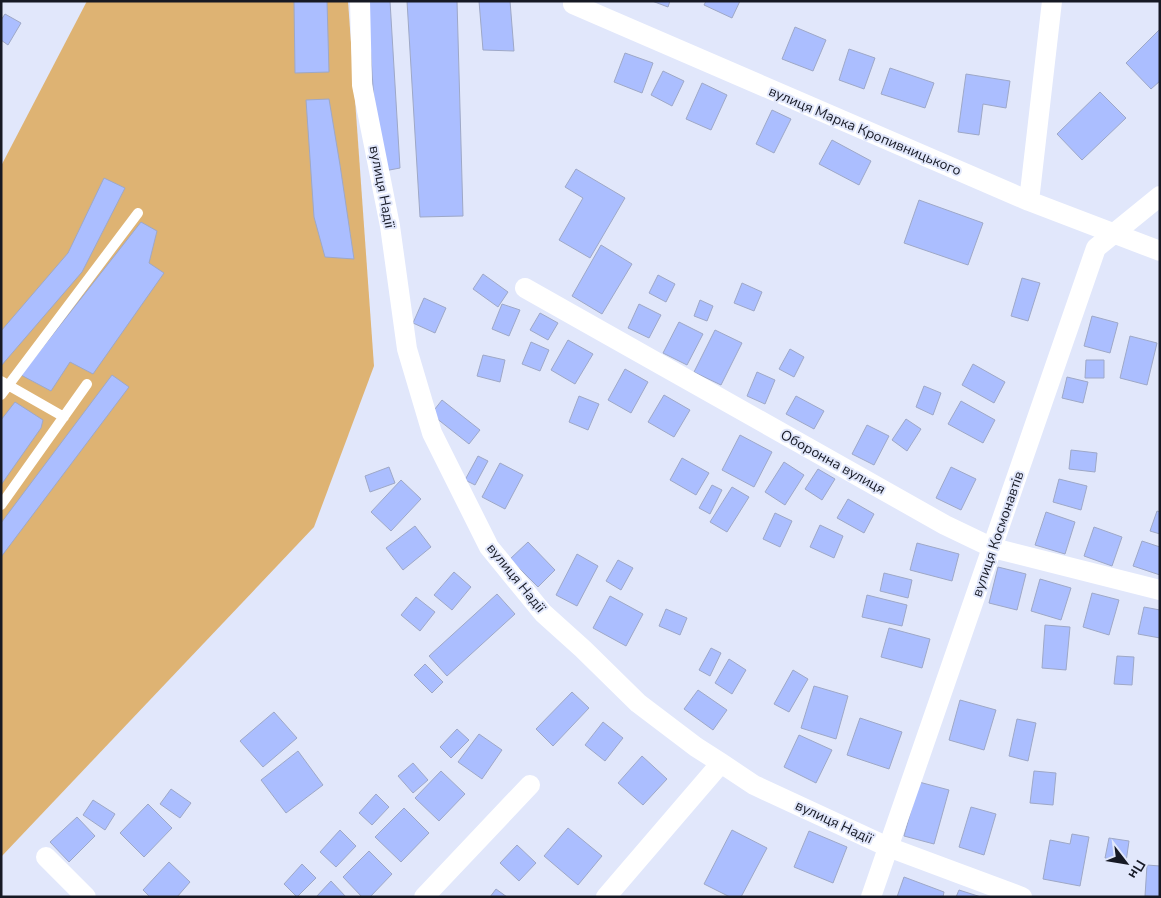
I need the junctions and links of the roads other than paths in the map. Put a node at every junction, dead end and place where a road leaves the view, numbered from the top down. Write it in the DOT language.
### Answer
graph roads {
  1 [pos="360,1"];
  2 [pos="1052,1"];
  3 [pos="572,4"];
  4 [pos="1160,196"];
  5 [pos="1029,201"];
  6 [pos="138,213"];
  7 [pos="1114,234"];
  8 [pos="1160,251"];
  9 [pos="525,288"];
  10 [pos="5,384"];
  11 [pos="87,384"];
  12 [pos="1,395"];
  13 [pos="64,417"];
  14 [pos="1,505"];
  15 [pos="993,548"];
  16 [pos="1160,590"];
  17 [pos="721,763"];
  18 [pos="530,785"];
  19 [pos="888,847"];
  20 [pos="46,857"];
  21 [pos="86,897"];
  22 [pos="424,897"];
  23 [pos="606,897"];
  24 [pos="871,897"];
  25 [pos="1022,897"];
  1 -- 17 [label="street, вулиця Надії"];
  2 -- 5 [label="street"];
  3 -- 5 [label="street, вулиця Марка Кропивницького"];
  4 -- 7 [label="street, вулиця Космонавтів"];
  5 -- 7 [label="street, вулиця Марка Кропивницького"];
  6 -- 10 [label="lane"];
  7 -- 8 [label="street, вулиця Марка Кропивницького"];
  7 -- 15 [label="street, вулиця Космонавтів"];
  9 -- 15 [label="street, Оборонна вулиця"];
  10 -- 12 [label="lane"];
  10 -- 13 [label="lane"];
  11 -- 13 [label="lane"];
  13 -- 14 [label="lane"];
  15 -- 16 [label="street, Оборонна вулиця"];
  15 -- 19 [label="street, вулиця Космонавтів"];
  17 -- 19 [label="street, вулиця Надії"];
  17 -- 23 [label="street"];
  18 -- 22 [label="street"];
  19 -- 24 [label="street, вулиця Космонавтів"];
  19 -- 25 [label="street, вулиця Надії"];
  20 -- 21 [label="street"];
}
